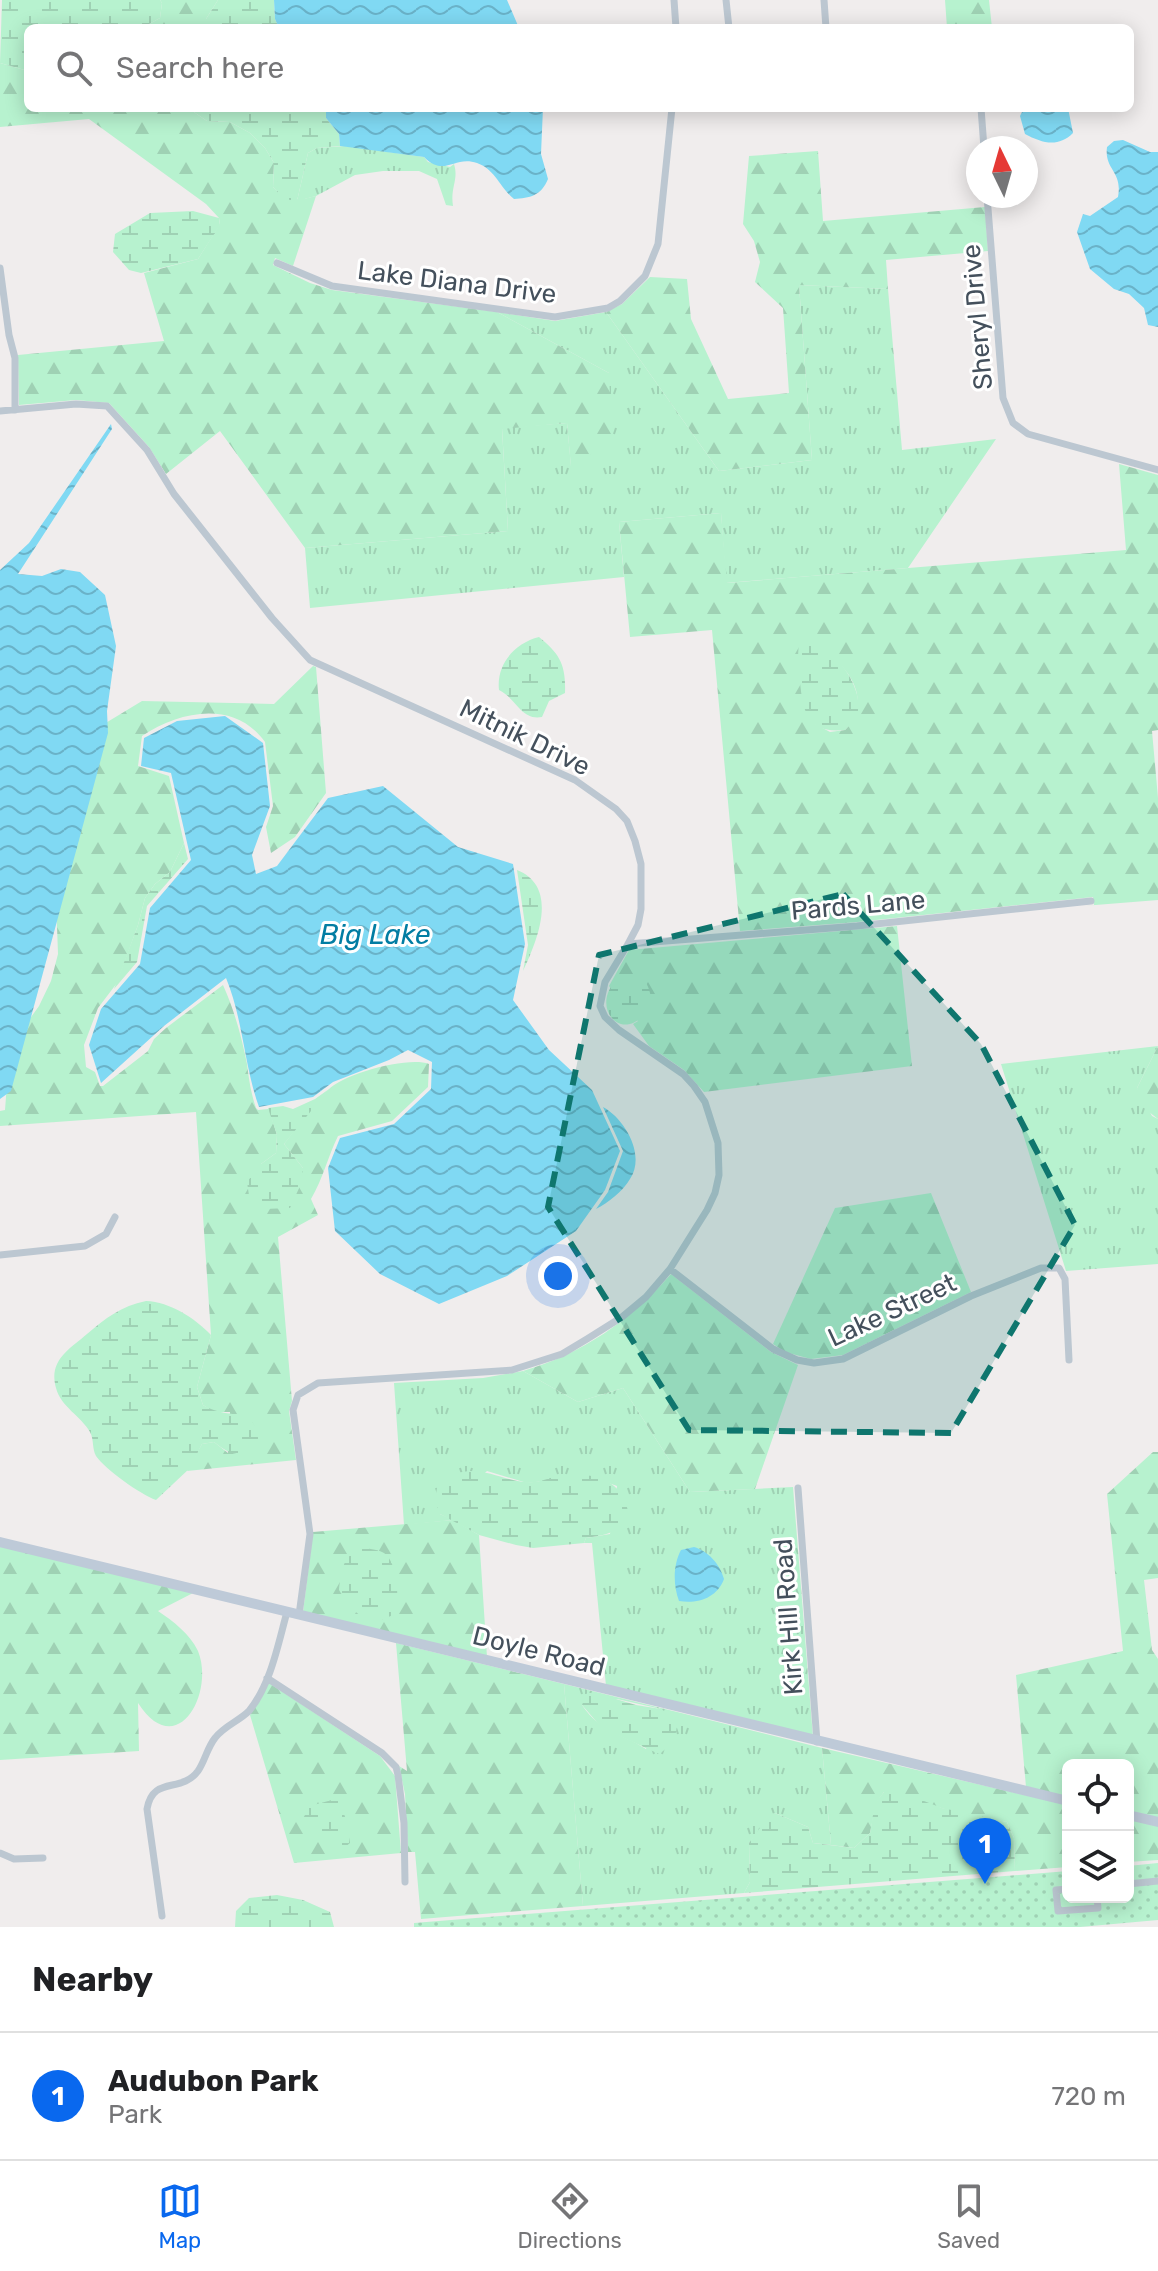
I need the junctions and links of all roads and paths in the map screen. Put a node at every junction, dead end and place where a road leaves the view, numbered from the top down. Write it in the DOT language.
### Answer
graph roads {
  1 [pos="674,0"];
  2 [pos="726,0"];
  3 [pos="824,0"];
  4 [pos="676,24"];
  5 [pos="729,24"];
  6 [pos="826,24"];
  7 [pos="672,112"];
  8 [pos="981,112"];
  9 [pos="983,136"];
  10 [pos="988,208"];
  11 [pos="277,263"];
  12 [pos="0,268"];
  13 [pos="15,410"];
  14 [pos="0,411"];
  15 [pos="1158,470"];
  16 [pos="1091,901"];
  17 [pos="628,944"];
  18 [pos="115,1217"];
  19 [pos="0,1255"];
  20 [pos="670,1269"];
  21 [pos="1069,1360"];
  22 [pos="798,1488"];
  23 [pos="0,1542"];
  24 [pos="287,1612"];
  25 [pos="299,1615"];
  26 [pos="267,1678"];
  27 [pos="817,1742"];
  28 [pos="1062,1800"];
  29 [pos="1134,1816"];
  30 [pos="1158,1822"];
  31 [pos="0,1853"];
  32 [pos="43,1858"];
  33 [pos="1158,1881"];
  34 [pos="405,1882"];
  35 [pos="1134,1883"];
  36 [pos="1062,1890"];
  37 [pos="1098,1903"];
  38 [pos="162,1916"];
  1 -- 4 [label="street"];
  2 -- 5 [label="street"];
  3 -- 6 [label="street"];
  7 -- 11 [label="street, Lake Diana Drive"];
  8 -- 9 [label="street"];
  10 -- 15 [label="street, Sheryl Drive"];
  12 -- 13 [label="street"];
  13 -- 14 [label="street, Mitnik Drive"];
  13 -- 17 [label="street, Mitnik Drive"];
  16 -- 17 [label="street, Pards Lane"];
  17 -- 20 [label="street, Mitnik Drive"];
  18 -- 19 [label="street"];
  20 -- 21 [label="street, Lake Street"];
  20 -- 25 [label="street, Mitnik Drive"];
  22 -- 27 [label="street, Kirk Hill Road"];
  23 -- 24 [label="main road, Doyle Road"];
  24 -- 25 [label="main road, Doyle Road"];
  24 -- 26 [label="street"];
  25 -- 27 [label="main road, Doyle Road"];
  26 -- 34 [label="street"];
  26 -- 38 [label="street"];
  27 -- 28 [label="main road, Doyle Road"];
  29 -- 30 [label="main road"];
  31 -- 32 [label="street"];
  33 -- 35 [label="street"];
  36 -- 37 [label="street"];
}
